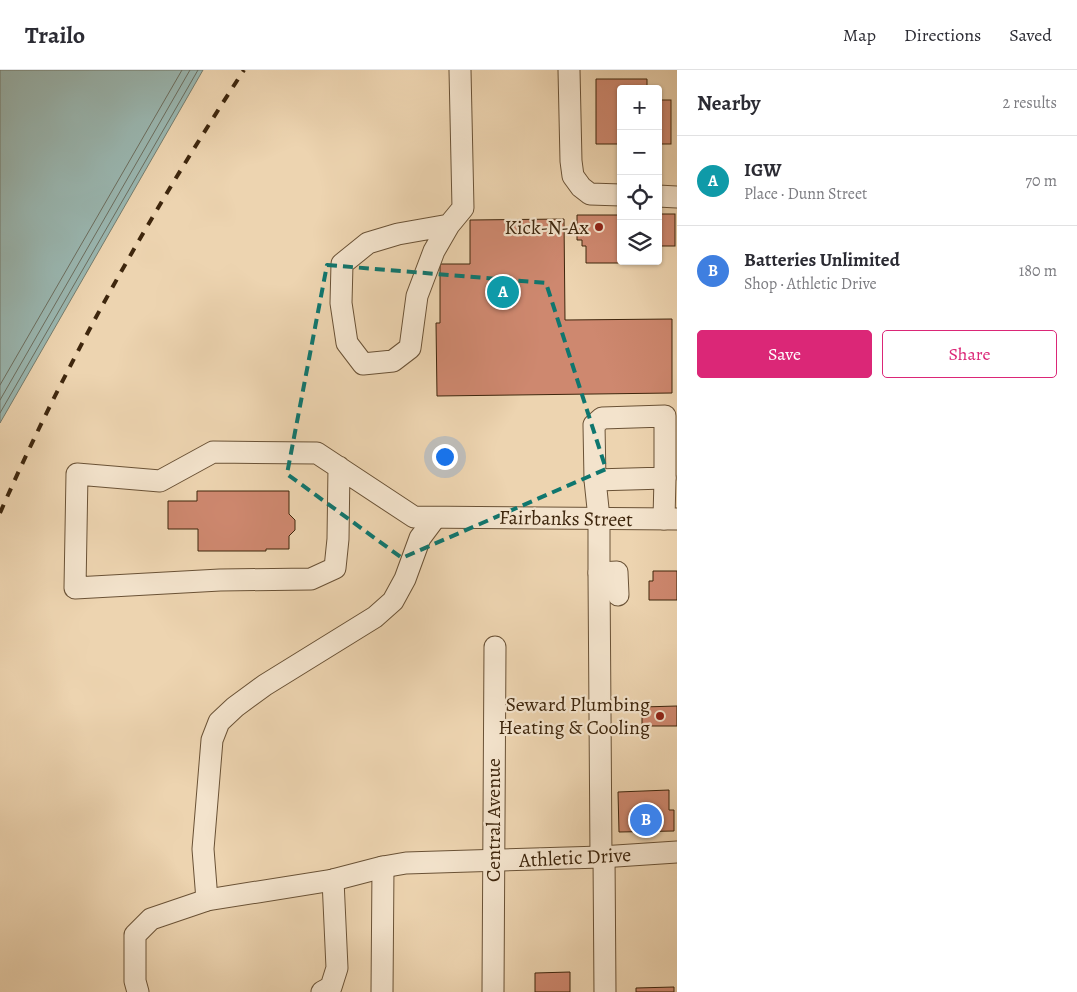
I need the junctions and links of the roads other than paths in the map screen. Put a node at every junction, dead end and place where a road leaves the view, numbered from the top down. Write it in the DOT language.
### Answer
graph roads {
  1 [pos="460,70"];
  2 [pos="569,70"];
  3 [pos="617,195"];
  4 [pos="662,196"];
  5 [pos="677,196"];
  6 [pos="449,225"];
  7 [pos="339,467"];
  8 [pos="665,478"];
  9 [pos="596,480"];
  10 [pos="445,517"];
  11 [pos="599,518"];
  12 [pos="670,519"];
  13 [pos="599,573"];
  14 [pos="618,595"];
  15 [pos="495,647"];
  16 [pos="677,852"];
  17 [pos="602,856"];
  18 [pos="493,860"];
  19 [pos="383,867"];
  20 [pos="333,880"];
  21 [pos="207,900"];
  22 [pos="138,992"];
  23 [pos="322,992"];
  24 [pos="382,992"];
  25 [pos="493,992"];
  26 [pos="605,992"];
  1 -- 6 [label="street"];
  2 -- 3 [label="street"];
  4 -- 5 [label="street"];
  6 -- 6 [label="street"];
  7 -- 7 [label="street, Fairbanks Street"];
  7 -- 10 [label="street, Fairbanks Street"];
  8 -- 9 [label="street"];
  8 -- 9 [label="street"];
  8 -- 12 [label="street"];
  9 -- 11 [label="street"];
  10 -- 11 [label="street, Fairbanks Street"];
  10 -- 21 [label="street"];
  11 -- 12 [label="street, Fairbanks Street"];
  11 -- 13 [label="street"];
  13 -- 14 [label="street"];
  13 -- 17 [label="street"];
  15 -- 18 [label="street, Central Avenue"];
  16 -- 17 [label="street, Athletic Drive"];
  17 -- 18 [label="street, Athletic Drive"];
  17 -- 26 [label="street"];
  18 -- 19 [label="street, Athletic Drive"];
  18 -- 25 [label="street, Central Avenue"];
  19 -- 20 [label="street, Athletic Drive"];
  19 -- 24 [label="street"];
  20 -- 21 [label="street, Athletic Drive"];
  20 -- 23 [label="street"];
  21 -- 22 [label="street, Athletic Drive"];
}
